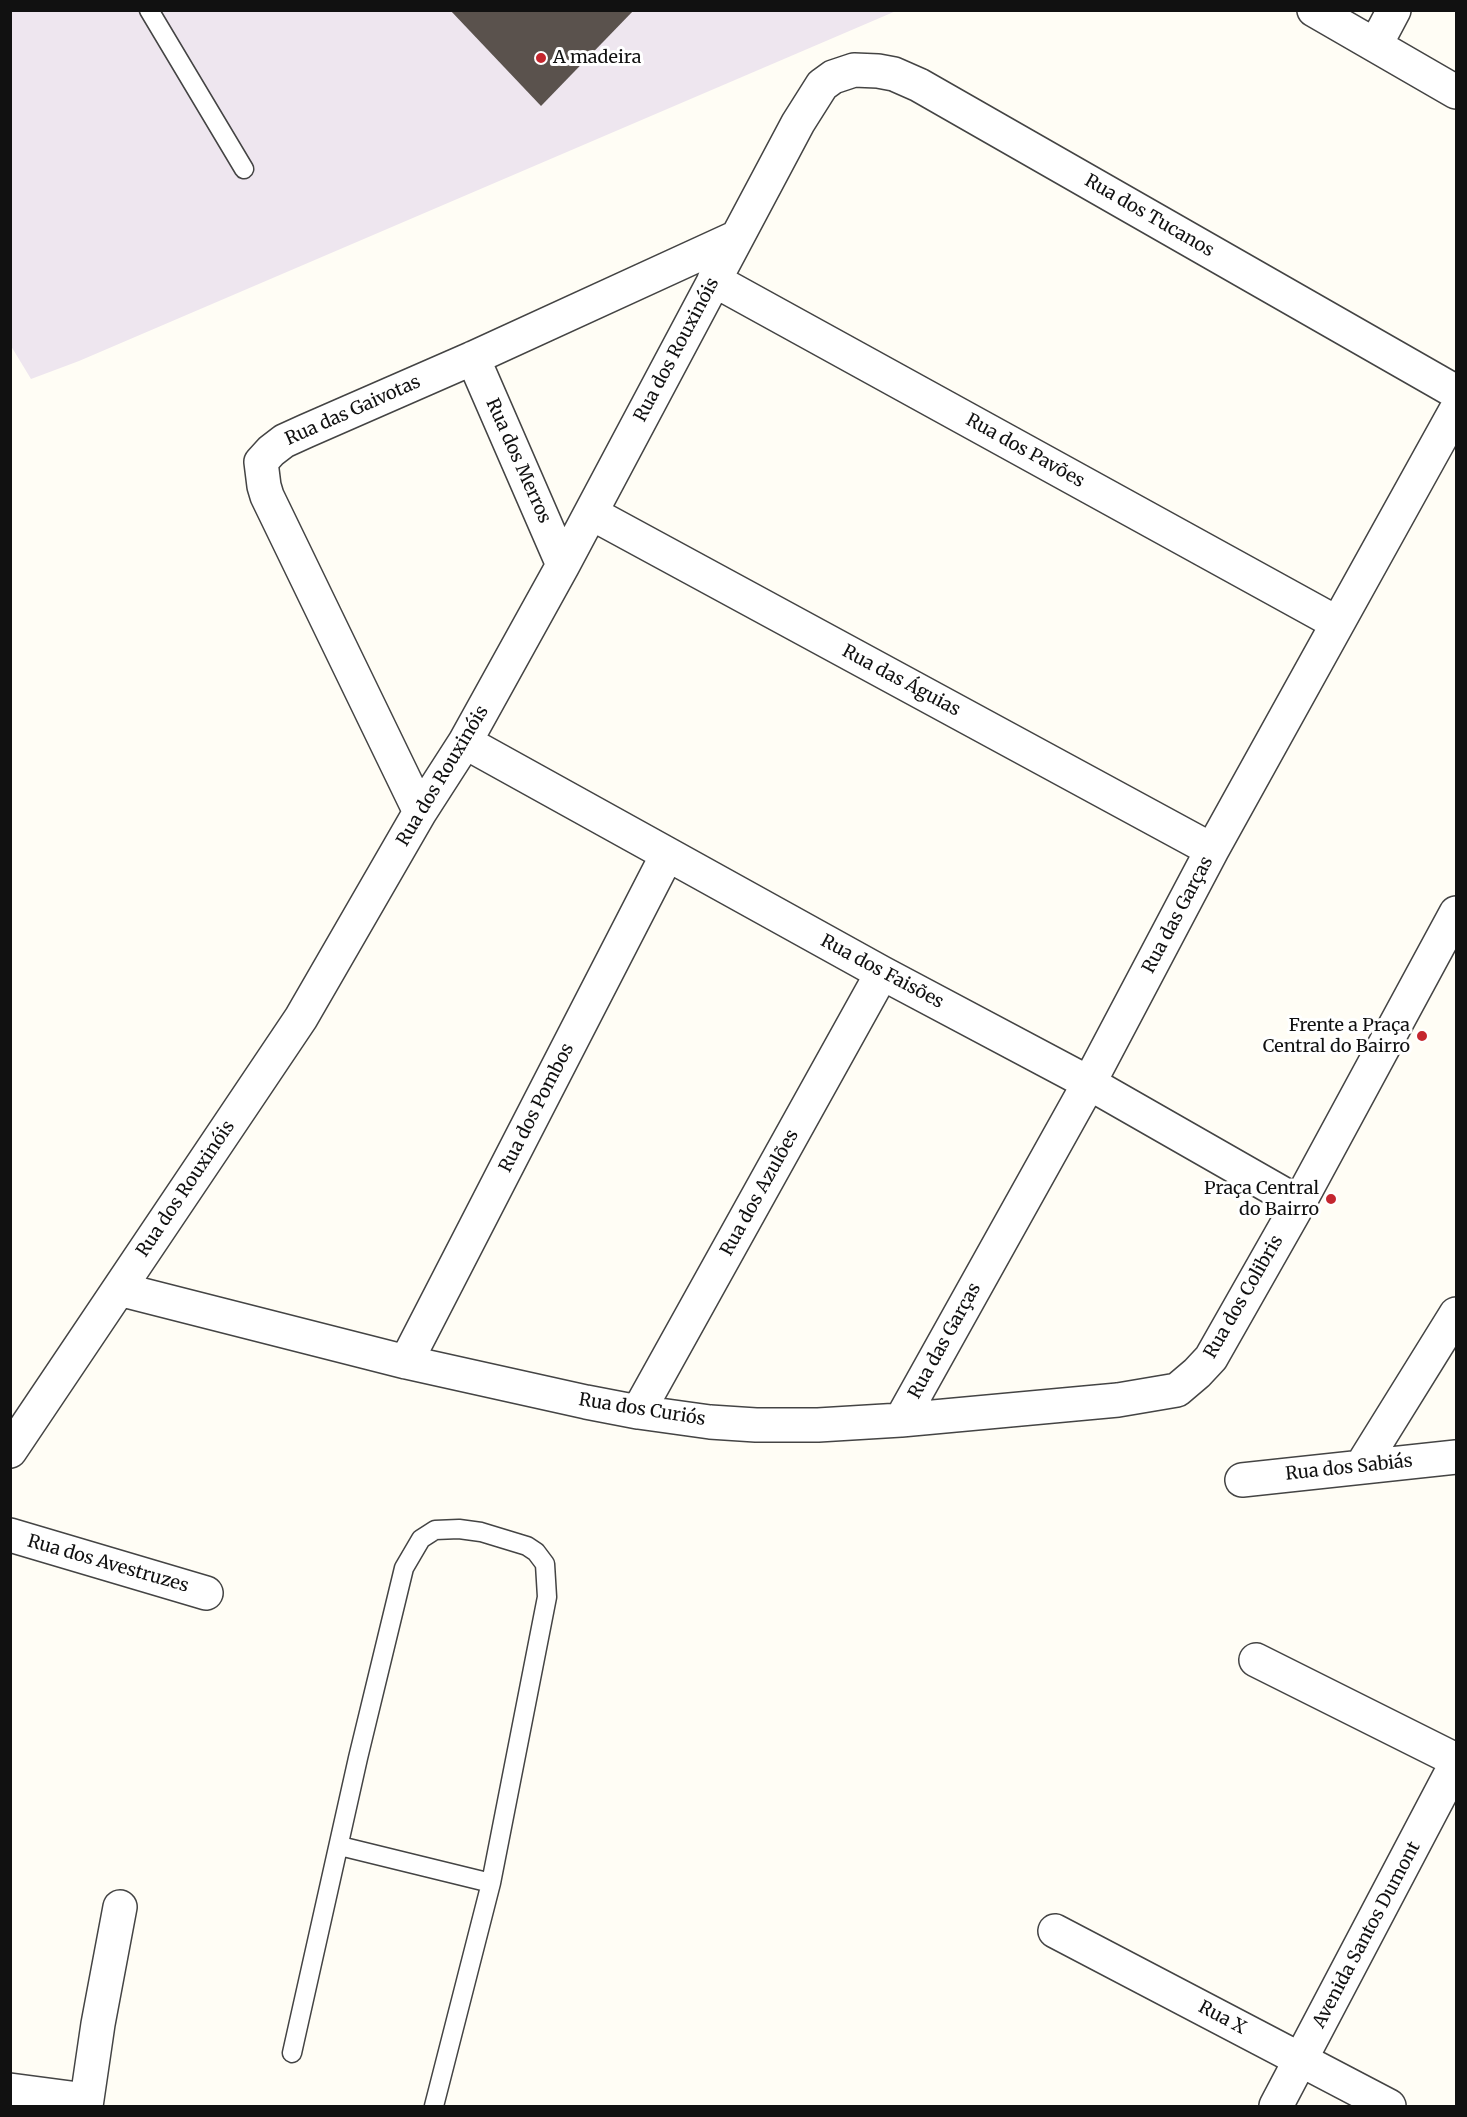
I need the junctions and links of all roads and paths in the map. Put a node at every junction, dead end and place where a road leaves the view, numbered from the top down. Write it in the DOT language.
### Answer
graph roads {
  1 [pos="149,10"];
  2 [pos="1314,10"];
  3 [pos="1394,10"];
  4 [pos="1376,44"];
  5 [pos="833,77"];
  6 [pos="1456,92"];
  7 [pos="244,169"];
  8 [pos="737,237"];
  9 [pos="714,280"];
  10 [pos="472,358"];
  11 [pos="1456,392"];
  12 [pos="1456,410"];
  13 [pos="591,513"];
  14 [pos="563,565"];
  15 [pos="1337,623"];
  16 [pos="465,742"];
  17 [pos="420,812"];
  18 [pos="1212,850"];
  19 [pos="667,855"];
  20 [pos="1456,913"];
  21 [pos="882,973"];
  22 [pos="1089,1083"];
  23 [pos="1299,1203"];
  24 [pos="119,1289"];
  25 [pos="1456,1314"];
  26 [pos="406,1362"];
  27 [pos="1177,1390"];
  28 [pos="638,1412"];
  29 [pos="900,1420"];
  30 [pos="10,1451"];
  31 [pos="1456,1457"];
  32 [pos="1361,1467"];
  33 [pos="1242,1480"];
  34 [pos="10,1535"];
  35 [pos="206,1593"];
  36 [pos="1256,1660"];
  37 [pos="1456,1762"];
  38 [pos="340,1846"];
  39 [pos="491,1883"];
  40 [pos="120,1907"];
  41 [pos="1055,1931"];
  42 [pos="292,2053"];
  43 [pos="1302,2060"];
  44 [pos="10,2090"];
  45 [pos="86,2103"];
  46 [pos="434,2106"];
  47 [pos="1276,2106"];
  48 [pos="1389,2106"];
  1 -- 7 [label="lane"];
  2 -- 4 [label="street"];
  3 -- 4 [label="street"];
  4 -- 6 [label="street"];
  5 -- 8 [label="street, Rua dos Rouxinóis"];
  5 -- 11 [label="street, Rua dos Tucanos"];
  8 -- 9 [label="street, Rua dos Rouxinóis"];
  8 -- 10 [label="street, Rua das Gaivotas"];
  9 -- 13 [label="street, Rua dos Rouxinóis"];
  9 -- 15 [label="street, Rua dos Pavões"];
  10 -- 14 [label="street, Rua dos Merros"];
  10 -- 17 [label="street, Rua das Gaivotas"];
  12 -- 15 [label="street, Rua das Garças"];
  13 -- 14 [label="street, Rua dos Rouxinóis"];
  13 -- 18 [label="street, Rua das Águias"];
  14 -- 16 [label="street, Rua dos Rouxinóis"];
  15 -- 18 [label="street, Rua das Garças"];
  16 -- 17 [label="street, Rua dos Rouxinóis"];
  16 -- 19 [label="street, Rua dos Faisões"];
  17 -- 24 [label="street, Rua dos Rouxinóis"];
  18 -- 22 [label="street, Rua das Garças"];
  19 -- 21 [label="street, Rua dos Faisões"];
  19 -- 26 [label="street, Rua dos Pombos"];
  20 -- 23 [label="street, Rua dos Colibris"];
  21 -- 22 [label="street, Rua dos Faisões"];
  21 -- 28 [label="street, Rua dos Azulões"];
  22 -- 23 [label="street, Rua dos Faisões"];
  22 -- 29 [label="street, Rua das Garças"];
  23 -- 27 [label="street, Rua dos Colibris"];
  24 -- 26 [label="street, Rua dos Curiós"];
  24 -- 30 [label="street, Rua dos Rouxinóis"];
  25 -- 32 [label="street"];
  26 -- 28 [label="street, Rua dos Curiós"];
  27 -- 29 [label="street, Rua dos Curiós"];
  28 -- 29 [label="street, Rua dos Curiós"];
  31 -- 32 [label="street, Rua dos Sabiás"];
  32 -- 33 [label="street, Rua dos Sabiás"];
  34 -- 35 [label="street, Rua dos Avestruzes"];
  36 -- 37 [label="street"];
  37 -- 43 [label="street, Avenida Santos Dumont"];
  38 -- 39 [label="lane"];
  38 -- 39 [label="lane"];
  38 -- 42 [label="lane"];
  39 -- 46 [label="lane"];
  40 -- 45 [label="street"];
  41 -- 43 [label="street, Rua X"];
  43 -- 47 [label="street, Avenida Santos Dumont"];
  43 -- 48 [label="street, Rua X"];
  44 -- 45 [label="street"];
}
